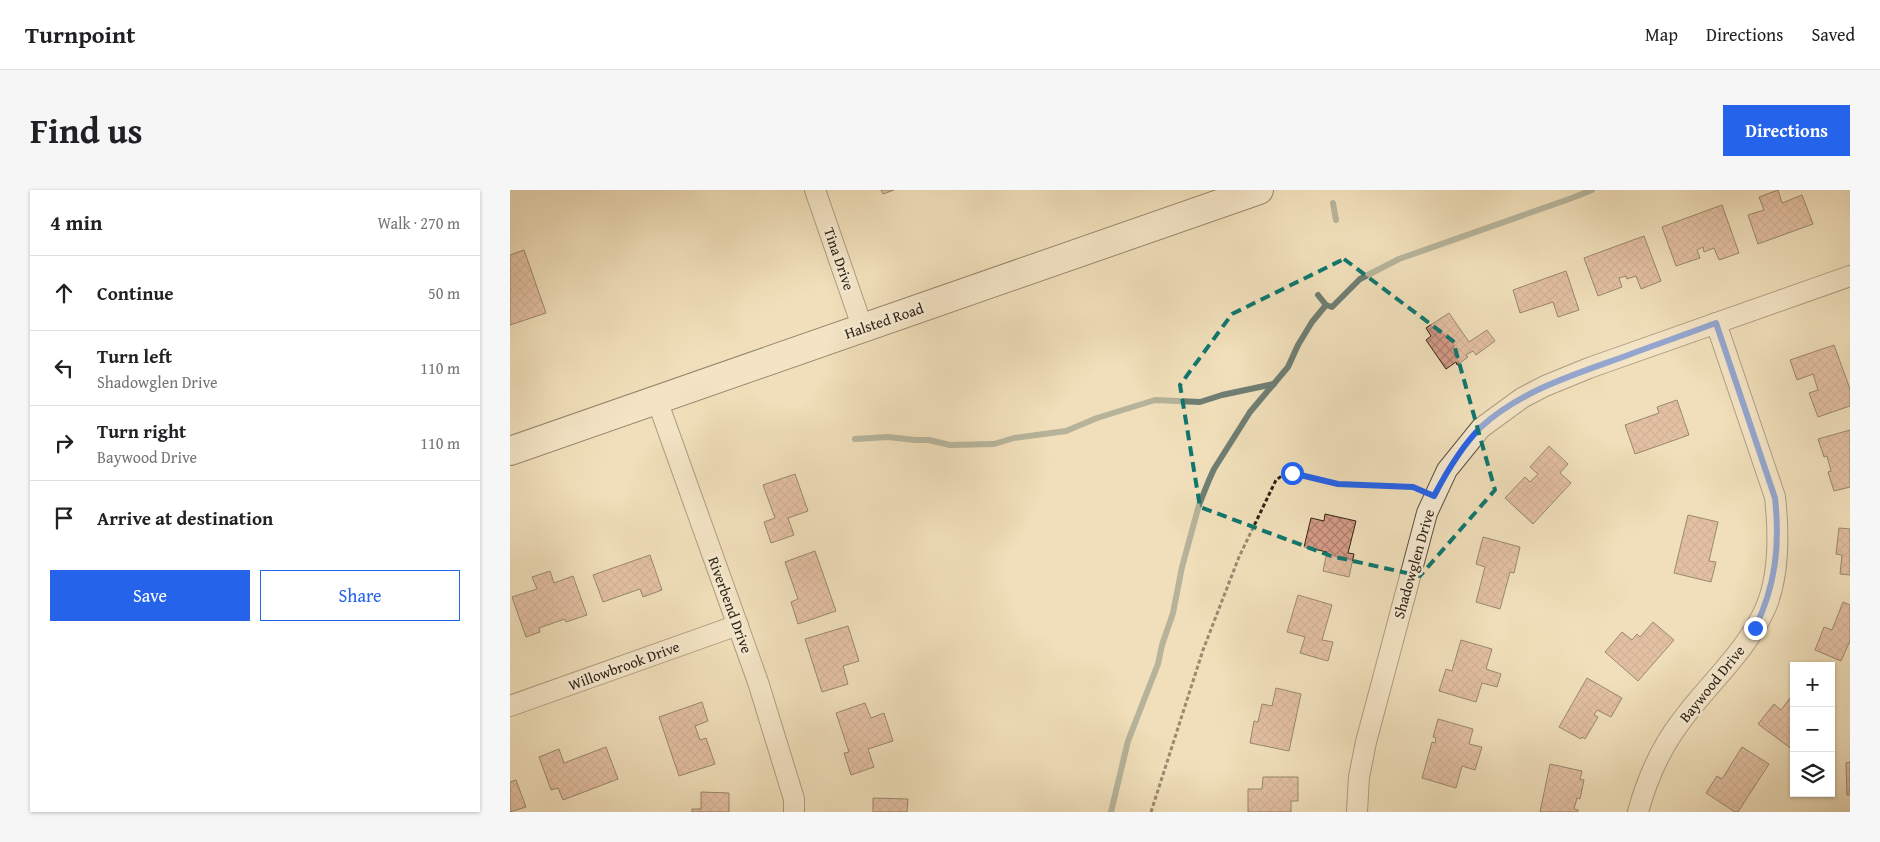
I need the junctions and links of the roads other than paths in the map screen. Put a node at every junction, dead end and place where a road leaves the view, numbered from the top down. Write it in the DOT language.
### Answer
graph roads {
  1 [pos="815,190"];
  2 [pos="1258,190"];
  3 [pos="1850,276"];
  4 [pos="1716,323"];
  5 [pos="863,329"];
  6 [pos="657,400"];
  7 [pos="510,451"];
  8 [pos="738,625"];
  9 [pos="510,706"];
  10 [pos="794,812"];
  11 [pos="1357,812"];
  12 [pos="1638,812"];
  1 -- 5 [label="street, Tina Drive"];
  2 -- 5 [label="street, Halsted Road"];
  3 -- 4 [label="street, Shadowglen Drive"];
  4 -- 11 [label="street, Shadowglen Drive"];
  4 -- 12 [label="street, Baywood Drive"];
  5 -- 6 [label="street, Halsted Road"];
  6 -- 7 [label="street, Halsted Road"];
  6 -- 8 [label="street, Riverbend Drive"];
  8 -- 9 [label="street, Willowbrook Drive"];
  8 -- 10 [label="street, Riverbend Drive"];
}
